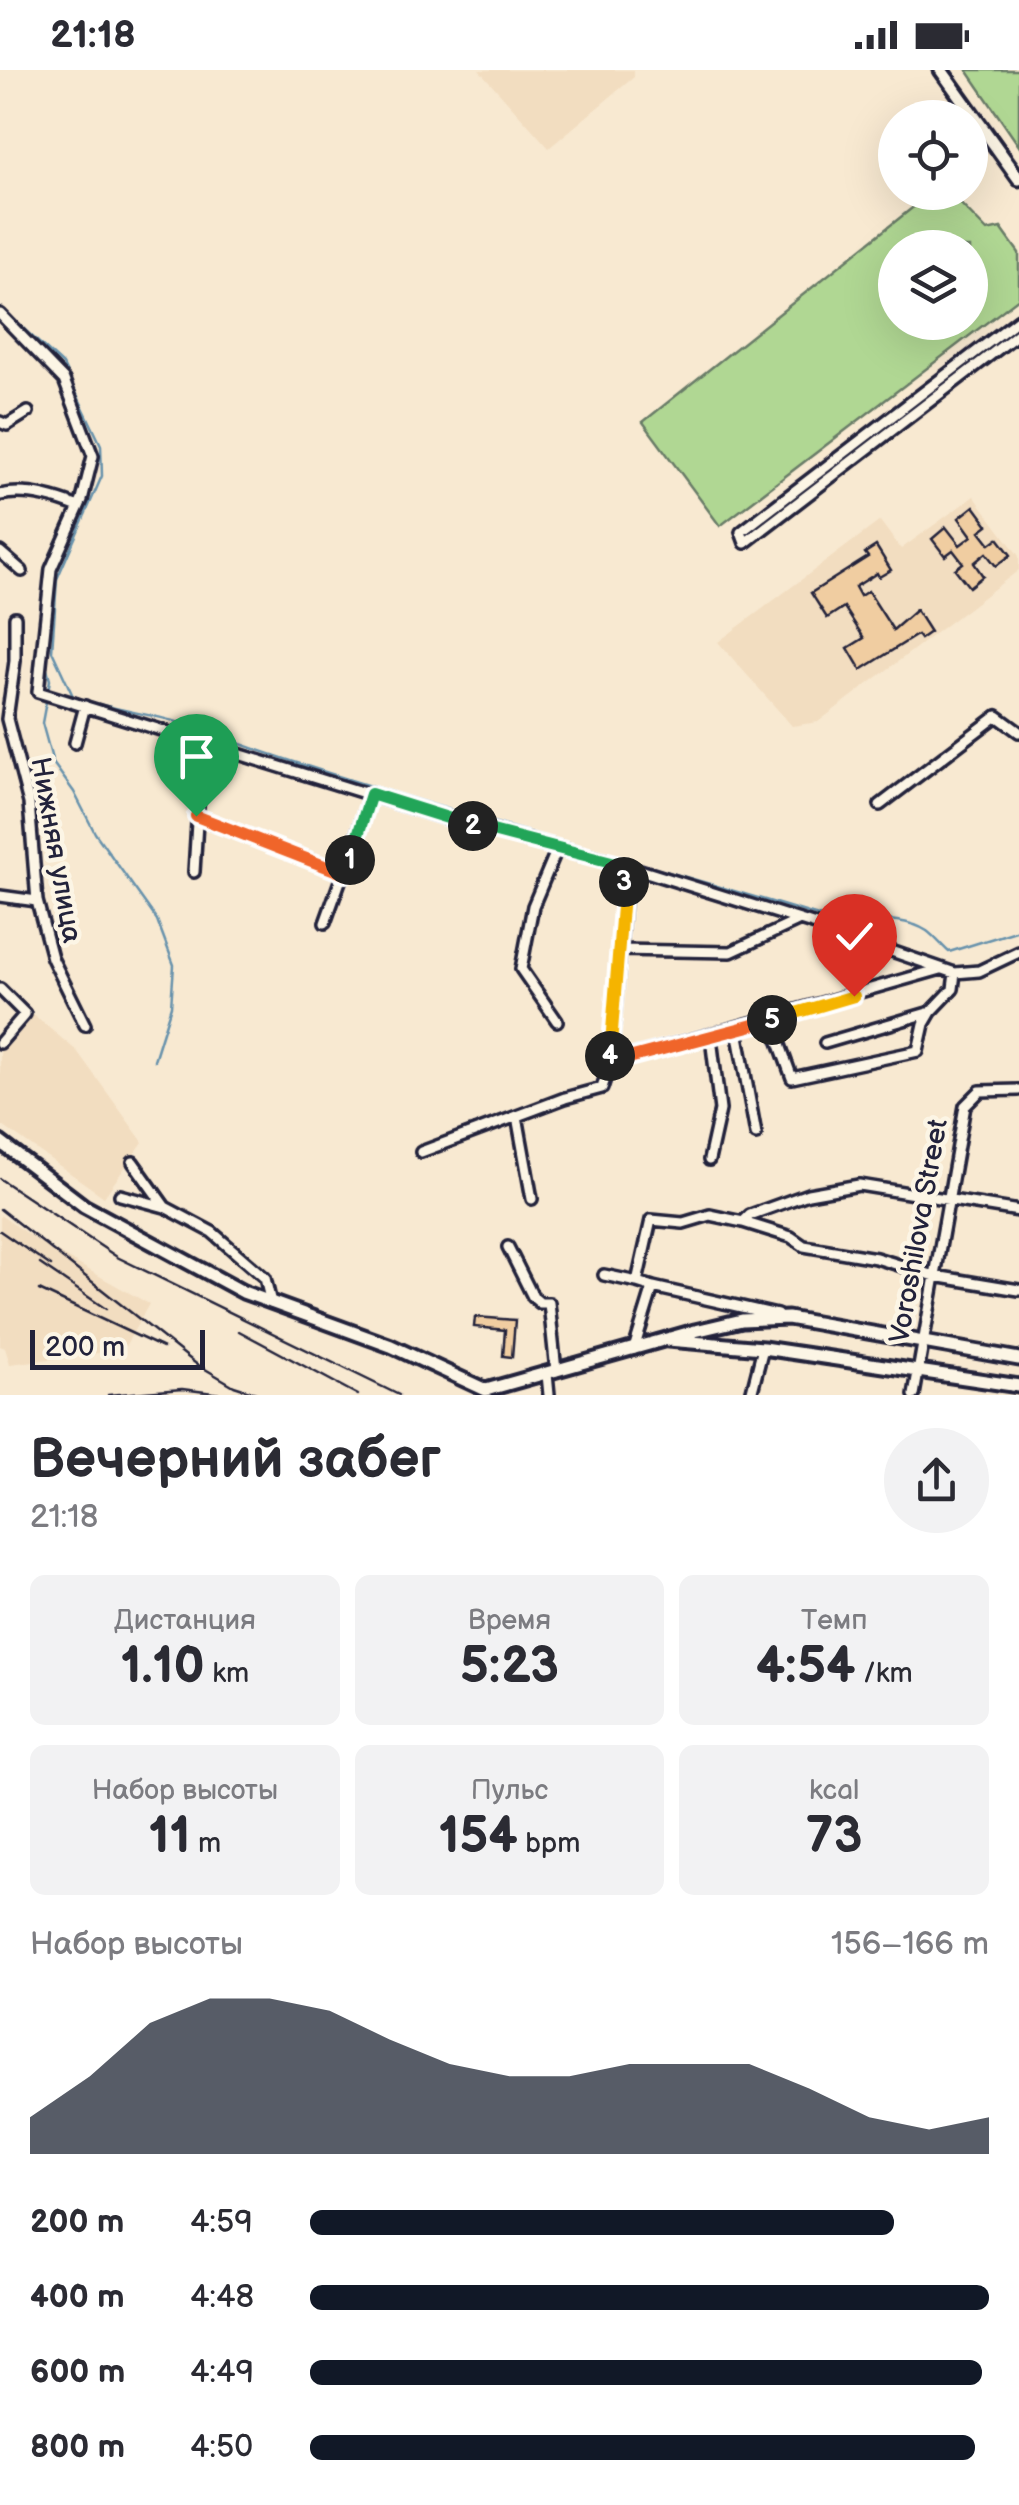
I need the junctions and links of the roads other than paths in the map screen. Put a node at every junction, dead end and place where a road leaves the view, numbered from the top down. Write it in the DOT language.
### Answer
graph roads {
  1 [pos="941,70"];
  2 [pos="1019,179"];
  3 [pos="0,314"];
  4 [pos="1019,320"];
  5 [pos="1019,333"];
  6 [pos="28,412"];
  7 [pos="0,422"];
  8 [pos="843,460"];
  9 [pos="0,495"];
  10 [pos="76,506"];
  11 [pos="0,552"];
  12 [pos="22,571"];
  13 [pos="14,617"];
  14 [pos="85,706"];
  15 [pos="1019,732"];
  16 [pos="202,740"];
  17 [pos="75,743"];
  18 [pos="371,794"];
  19 [pos="880,805"];
  20 [pos="196,816"];
  21 [pos="557,849"];
  22 [pos="627,866"];
  23 [pos="194,872"];
  24 [pos="345,874"];
  25 [pos="0,896"];
  26 [pos="36,901"];
  27 [pos="800,920"];
  28 [pos="325,923"];
  29 [pos="618,950"];
  30 [pos="1019,952"];
  31 [pos="943,969"];
  32 [pos="955,974"];
  33 [pos="0,989"];
  34 [pos="932,1012"];
  35 [pos="557,1020"];
  36 [pos="771,1020"];
  37 [pos="85,1026"];
  38 [pos="737,1030"];
  39 [pos="711,1038"];
  40 [pos="0,1043"];
  41 [pos="825,1043"];
  42 [pos="610,1063"];
  43 [pos="1019,1090"];
  44 [pos="517,1116"];
  45 [pos="756,1134"];
  46 [pos="0,1142"];
  47 [pos="422,1152"];
  48 [pos="709,1160"];
  49 [pos="133,1162"];
  50 [pos="120,1195"];
  51 [pos="532,1198"];
  52 [pos="950,1200"];
  53 [pos="166,1207"];
  54 [pos="1019,1210"];
  55 [pos="742,1222"];
  56 [pos="508,1247"];
  57 [pos="604,1275"];
  58 [pos="935,1276"];
  59 [pos="638,1282"];
  60 [pos="653,1287"];
  61 [pos="1019,1290"];
  62 [pos="271,1303"];
  63 [pos="804,1321"];
  64 [pos="668,1340"];
  65 [pos="922,1341"];
  66 [pos="763,1348"];
  67 [pos="634,1349"];
  68 [pos="1019,1359"];
  69 [pos="918,1369"];
  70 [pos="551,1372"];
  71 [pos="1019,1386"];
  72 [pos="491,1393"];
  73 [pos="550,1395"];
  74 [pos="751,1395"];
  75 [pos="914,1395"];
  1 -- 2 [label="main road"];
  3 -- 10 [label="street"];
  4 -- 8 [label="street"];
  5 -- 8 [label="street"];
  6 -- 7 [label="street"];
  8 -- 8 [label="street"];
  9 -- 10 [label="street"];
  10 -- 14 [label="street"];
  11 -- 12 [label="street"];
  13 -- 26 [label="street, Нижняя улица"];
  14 -- 16 [label="street"];
  14 -- 17 [label="street"];
  15 -- 19 [label="street"];
  16 -- 18 [label="street"];
  16 -- 20 [label="street"];
  18 -- 21 [label="street"];
  18 -- 24 [label="street"];
  20 -- 23 [label="street"];
  20 -- 24 [label="street"];
  21 -- 22 [label="street"];
  21 -- 35 [label="street"];
  22 -- 27 [label="street"];
  22 -- 29 [label="street"];
  24 -- 28 [label="street"];
  25 -- 26 [label="street"];
  26 -- 37 [label="street, Нижняя улица"];
  27 -- 29 [label="street"];
  27 -- 31 [label="street"];
  29 -- 42 [label="street"];
  30 -- 32 [label="street"];
  31 -- 32 [label="street"];
  31 -- 36 [label="street"];
  32 -- 34 [label="street"];
  33 -- 40 [label="street"];
  34 -- 36 [label="street"];
  34 -- 41 [label="street"];
  36 -- 38 [label="street"];
  38 -- 39 [label="street"];
  38 -- 45 [label="street"];
  39 -- 42 [label="street"];
  39 -- 48 [label="street"];
  42 -- 44 [label="street"];
  43 -- 52 [label="street, Voroshilova Street"];
  44 -- 47 [label="street"];
  44 -- 51 [label="street"];
  46 -- 62 [label="main road"];
  49 -- 53 [label="street"];
  50 -- 53 [label="street"];
  52 -- 54 [label="street"];
  52 -- 55 [label="street"];
  52 -- 58 [label="street, Voroshilova Street"];
  53 -- 62 [label="street"];
  55 -- 58 [label="street"];
  55 -- 59 [label="street"];
  56 -- 70 [label="street"];
  57 -- 59 [label="street"];
  58 -- 61 [label="street"];
  58 -- 65 [label="street, Voroshilova Street"];
  59 -- 60 [label="street"];
  60 -- 63 [label="street"];
  60 -- 67 [label="street"];
  62 -- 72 [label="main road"];
  63 -- 64 [label="main road"];
  63 -- 65 [label="main road"];
  64 -- 66 [label="main road"];
  64 -- 67 [label="main road"];
  65 -- 68 [label="main road"];
  65 -- 69 [label="street, Voroshilova Street"];
  66 -- 69 [label="main road"];
  66 -- 74 [label="street"];
  67 -- 70 [label="main road"];
  69 -- 71 [label="main road"];
  69 -- 75 [label="street, Voroshilova Street"];
  70 -- 72 [label="main road"];
  70 -- 73 [label="street"];
}
